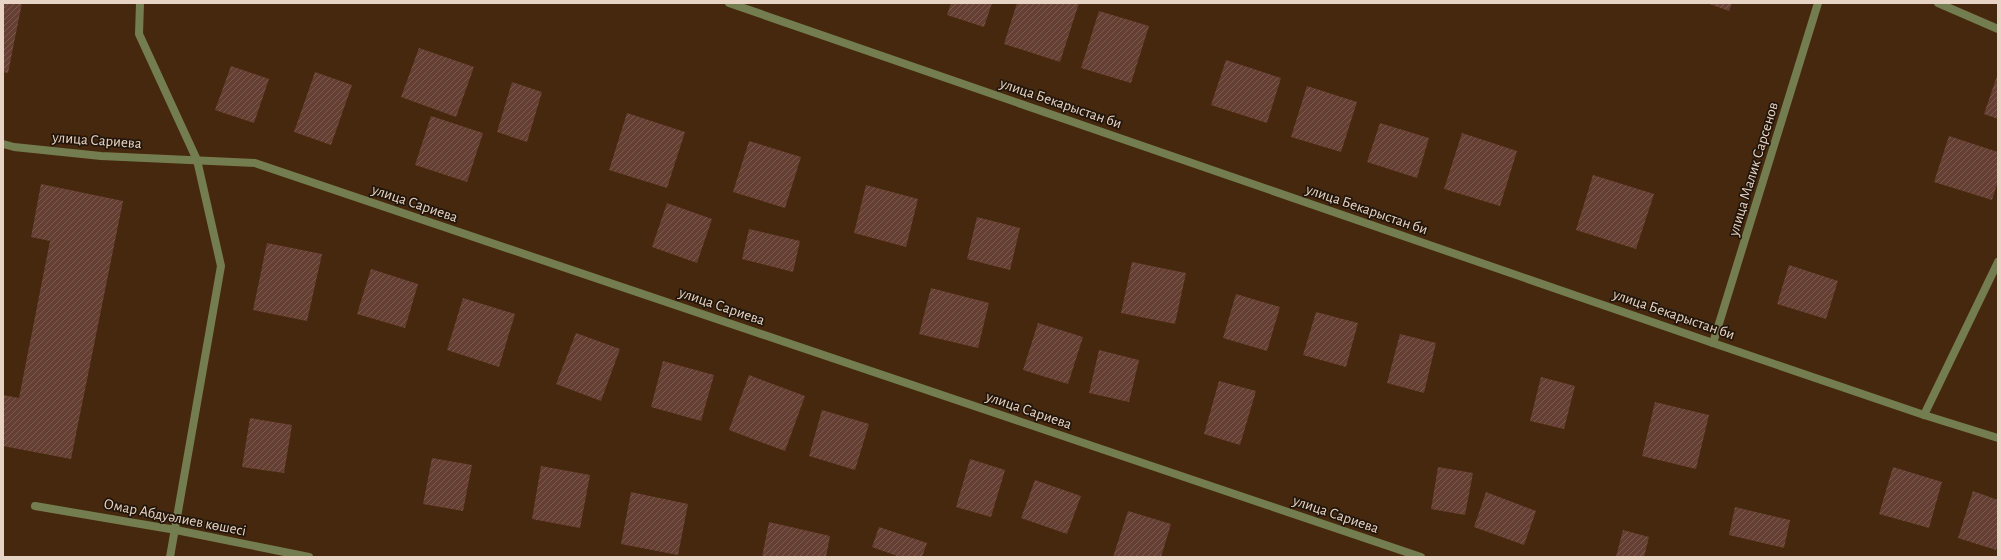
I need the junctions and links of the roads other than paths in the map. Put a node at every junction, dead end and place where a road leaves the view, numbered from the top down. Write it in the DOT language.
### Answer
graph roads {
  1 [pos="140,3"];
  2 [pos="729,3"];
  3 [pos="1818,3"];
  4 [pos="1938,3"];
  5 [pos="1998,29"];
  6 [pos="3,144"];
  7 [pos="197,160"];
  8 [pos="1998,262"];
  9 [pos="1713,343"];
  10 [pos="1924,415"];
  11 [pos="1998,438"];
  12 [pos="36,506"];
  13 [pos="176,530"];
  14 [pos="170,557"];
  15 [pos="309,557"];
  16 [pos="1420,557"];
  1 -- 7 [label="street"];
  2 -- 9 [label="street, улица Бекарыстан би"];
  3 -- 9 [label="street, улица Малик Сарсенов"];
  4 -- 5 [label="street"];
  6 -- 7 [label="street, улица Сариева"];
  7 -- 13 [label="street"];
  7 -- 16 [label="street, улица Сариева"];
  8 -- 10 [label="street"];
  9 -- 10 [label="street, улица Бекарыстан би"];
  10 -- 11 [label="street, улица Бекарыстан би"];
  12 -- 13 [label="street, Омар Абдуәлиев көшесі"];
  13 -- 14 [label="street"];
  13 -- 15 [label="street, Омар Абдуәлиев көшесі"];
}
